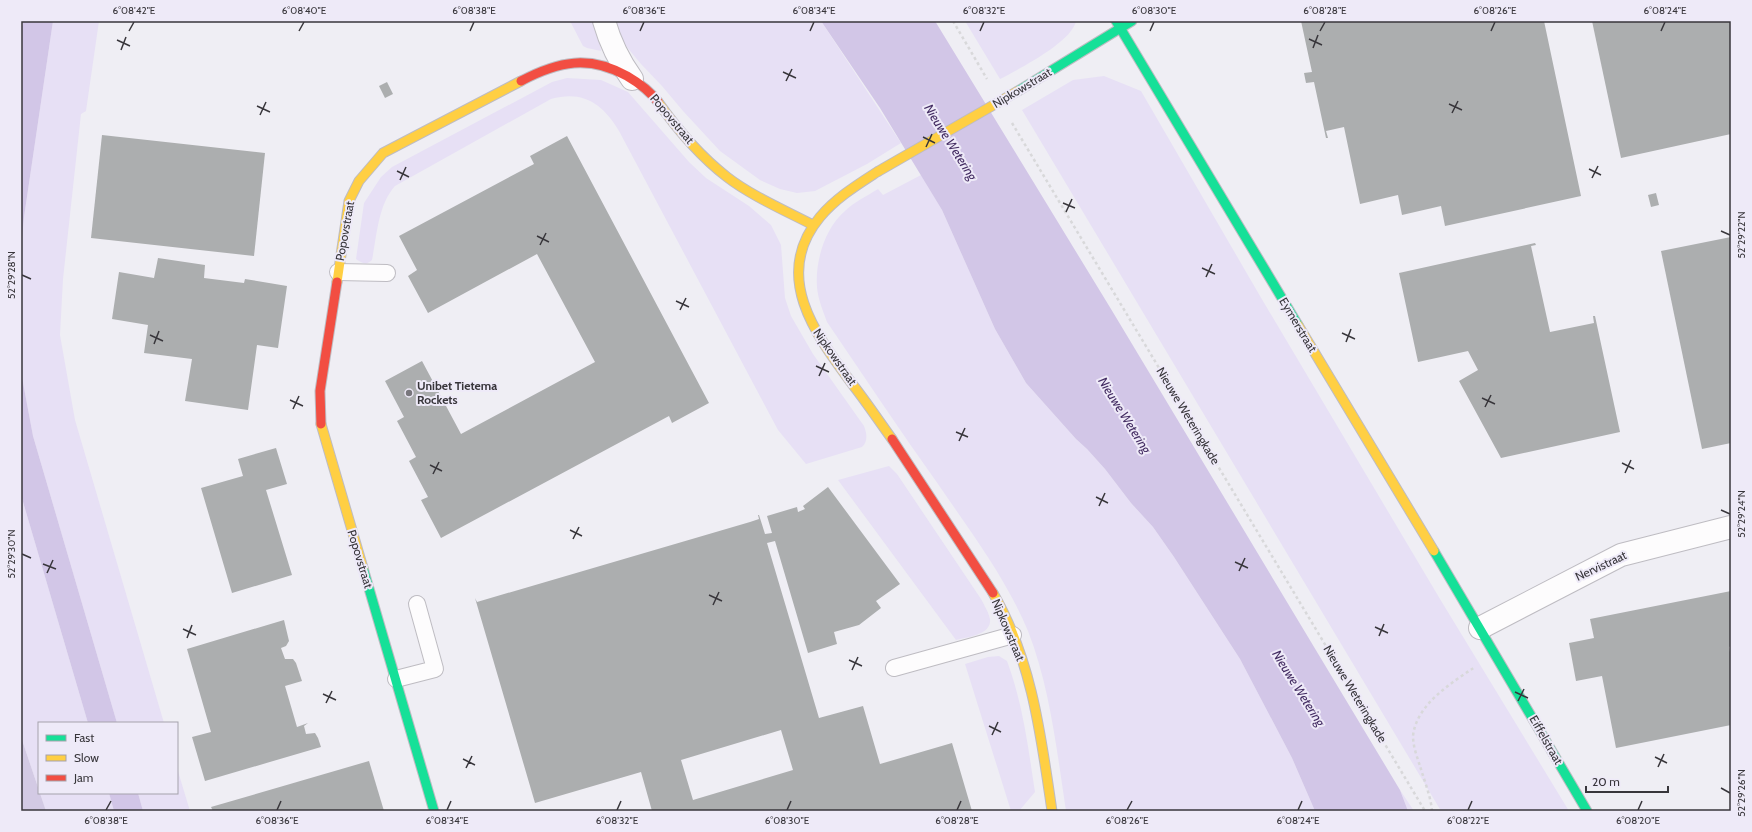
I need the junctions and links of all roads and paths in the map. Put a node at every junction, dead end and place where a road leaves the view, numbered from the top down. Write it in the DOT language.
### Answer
graph roads {
  1 [pos="604,21"];
  2 [pos="953,21"];
  3 [pos="1132,21"];
  4 [pos="1118,24"];
  5 [pos="632,79"];
  6 [pos="987,80"];
  7 [pos="1009,118"];
  8 [pos="813,225"];
  9 [pos="338,272"];
  10 [pos="387,272"];
  11 [pos="1731,527"];
  12 [pos="417,604"];
  13 [pos="1480,628"];
  14 [pos="1013,635"];
  15 [pos="1495,653"];
  16 [pos="894,668"];
  17 [pos="396,679"];
  18 [pos="434,811"];
  19 [pos="1052,811"];
  20 [pos="1425,811"];
  21 [pos="1432,811"];
  22 [pos="1587,811"];
  1 -- 5 [label="street"];
  2 -- 6 [label="path"];
  3 -- 4 [label="street, Nipkowstraat"];
  4 -- 8 [label="street, Nipkowstraat, bridge"];
  4 -- 13 [label="street, Eymerstraat"];
  5 -- 8 [label="street, Popovstraat"];
  5 -- 9 [label="street, Popovstraat"];
  7 -- 20 [label="path, Nieuwe Weteringkade"];
  8 -- 14 [label="street, Nipkowstraat"];
  9 -- 10 [label="lane"];
  9 -- 17 [label="street, Popovstraat"];
  11 -- 13 [label="street, Nervistraat"];
  12 -- 17 [label="lane"];
  13 -- 15 [label="street, Eiffelstraat"];
  14 -- 16 [label="lane"];
  14 -- 19 [label="street, Nipkowstraat"];
  15 -- 21 [label="path"];
  15 -- 22 [label="street, Eiffelstraat"];
  17 -- 18 [label="street, Popovstraat"];
}
